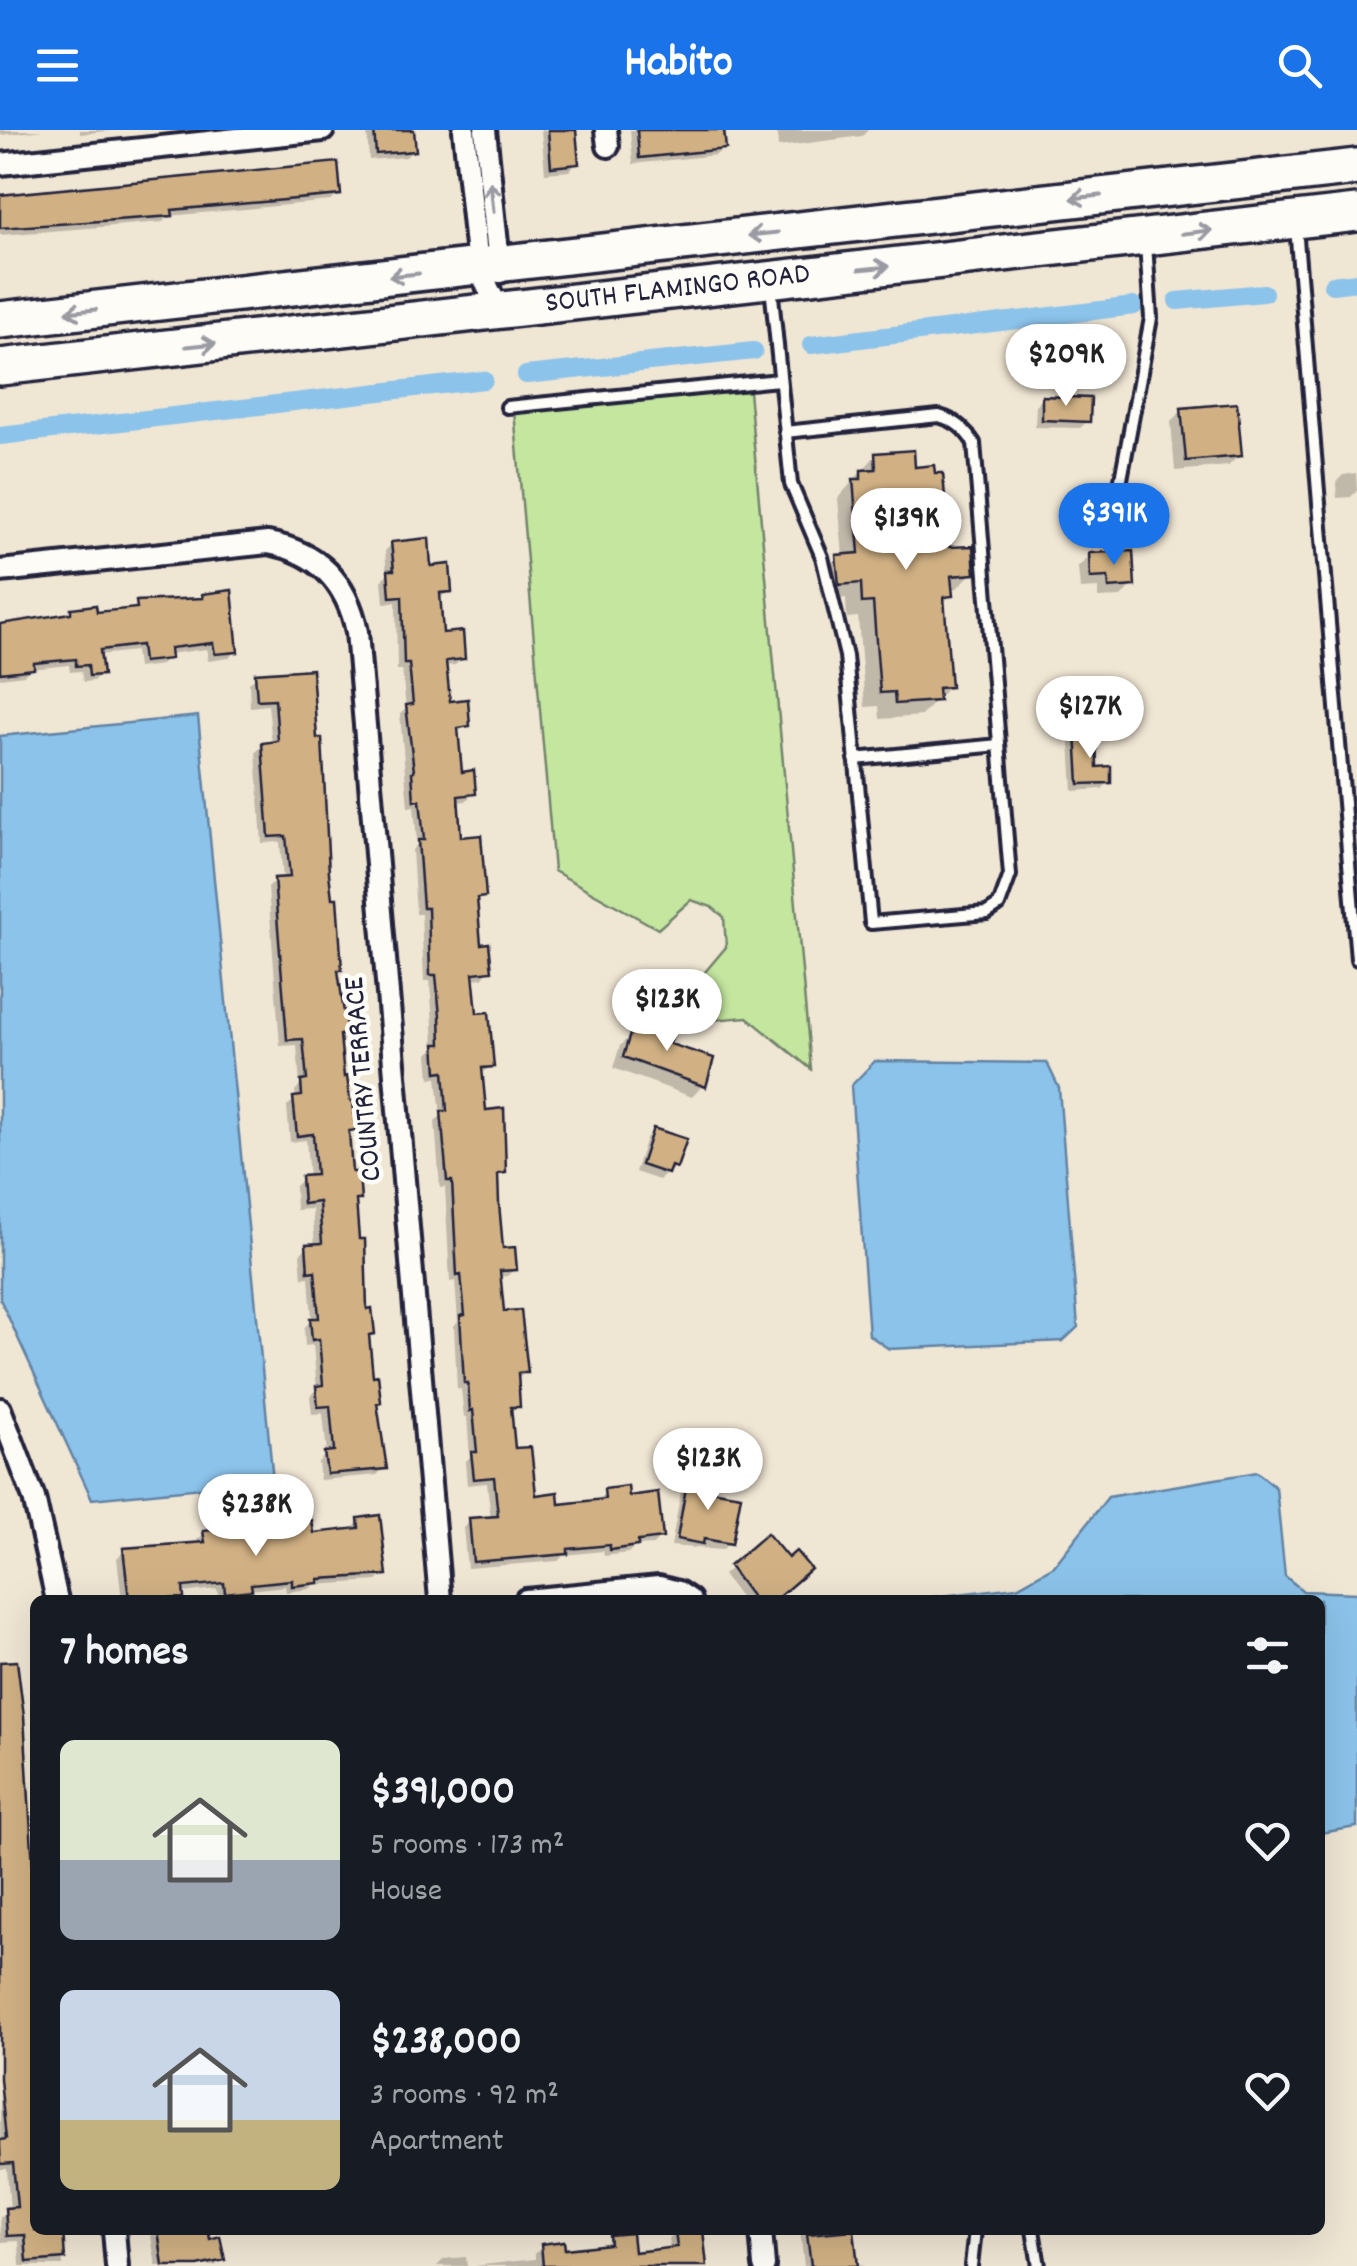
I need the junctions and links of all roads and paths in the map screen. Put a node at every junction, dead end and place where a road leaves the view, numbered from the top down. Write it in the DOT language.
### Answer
graph roads {
  1 [pos="323,130"];
  2 [pos="464,130"];
  3 [pos="485,130"];
  4 [pos="0,164"];
  5 [pos="1357,166"];
  6 [pos="1357,214"];
  7 [pos="1296,220"];
  8 [pos="1146,238"];
  9 [pos="489,265"];
  10 [pos="770,280"];
  11 [pos="499,311"];
  12 [pos="0,320"];
  13 [pos="0,367"];
  14 [pos="779,380"];
  15 [pos="508,407"];
  16 [pos="785,432"];
  17 [pos="1116,506"];
  18 [pos="0,570"];
  19 [pos="999,745"];
  20 [pos="855,759"];
  21 [pos="1357,960"];
  22 [pos="0,1409"];
  23 [pos="56,1595"];
  24 [pos="440,1595"];
  25 [pos="577,1595"];
  26 [pos="680,1595"];
  27 [pos="114,2235"];
  28 [pos="761,2235"];
  29 [pos="974,2235"];
  30 [pos="1034,2235"];
  31 [pos="117,2266"];
  32 [pos="764,2266"];
  33 [pos="971,2266"];
  34 [pos="1039,2266"];
  1 -- 4 [label="street"];
  2 -- 9 [label="street"];
  9 -- 3 [label="street, one-way"];
  5 -- 9 [label="highway, SOUTH FLAMINGO ROAD, one-way"];
  6 -- 7 [label="highway, SOUTH FLAMINGO ROAD"];
  8 -- 7 [label="highway, SOUTH FLAMINGO ROAD, one-way"];
  7 -- 21 [label="lane"];
  10 -- 8 [label="highway, SOUTH FLAMINGO ROAD, one-way"];
  8 -- 17 [label="lane"];
  9 -- 11 [label="street"];
  9 -- 12 [label="highway, SOUTH FLAMINGO ROAD, one-way"];
  10 -- 11 [label="highway, SOUTH FLAMINGO ROAD"];
  10 -- 14 [label="lane"];
  13 -- 11 [label="highway, SOUTH FLAMINGO ROAD, one-way"];
  14 -- 15 [label="lane"];
  14 -- 16 [label="lane"];
  16 -- 19 [label="lane"];
  16 -- 20 [label="lane"];
  18 -- 24 [label="street, COUNTRY TERRACE"];
  19 -- 20 [label="lane"];
  19 -- 20 [label="lane"];
  22 -- 23 [label="street"];
  25 -- 26 [label="street"];
  27 -- 31 [label="street"];
  28 -- 32 [label="street"];
  29 -- 33 [label="lane"];
  30 -- 34 [label="lane"];
}
